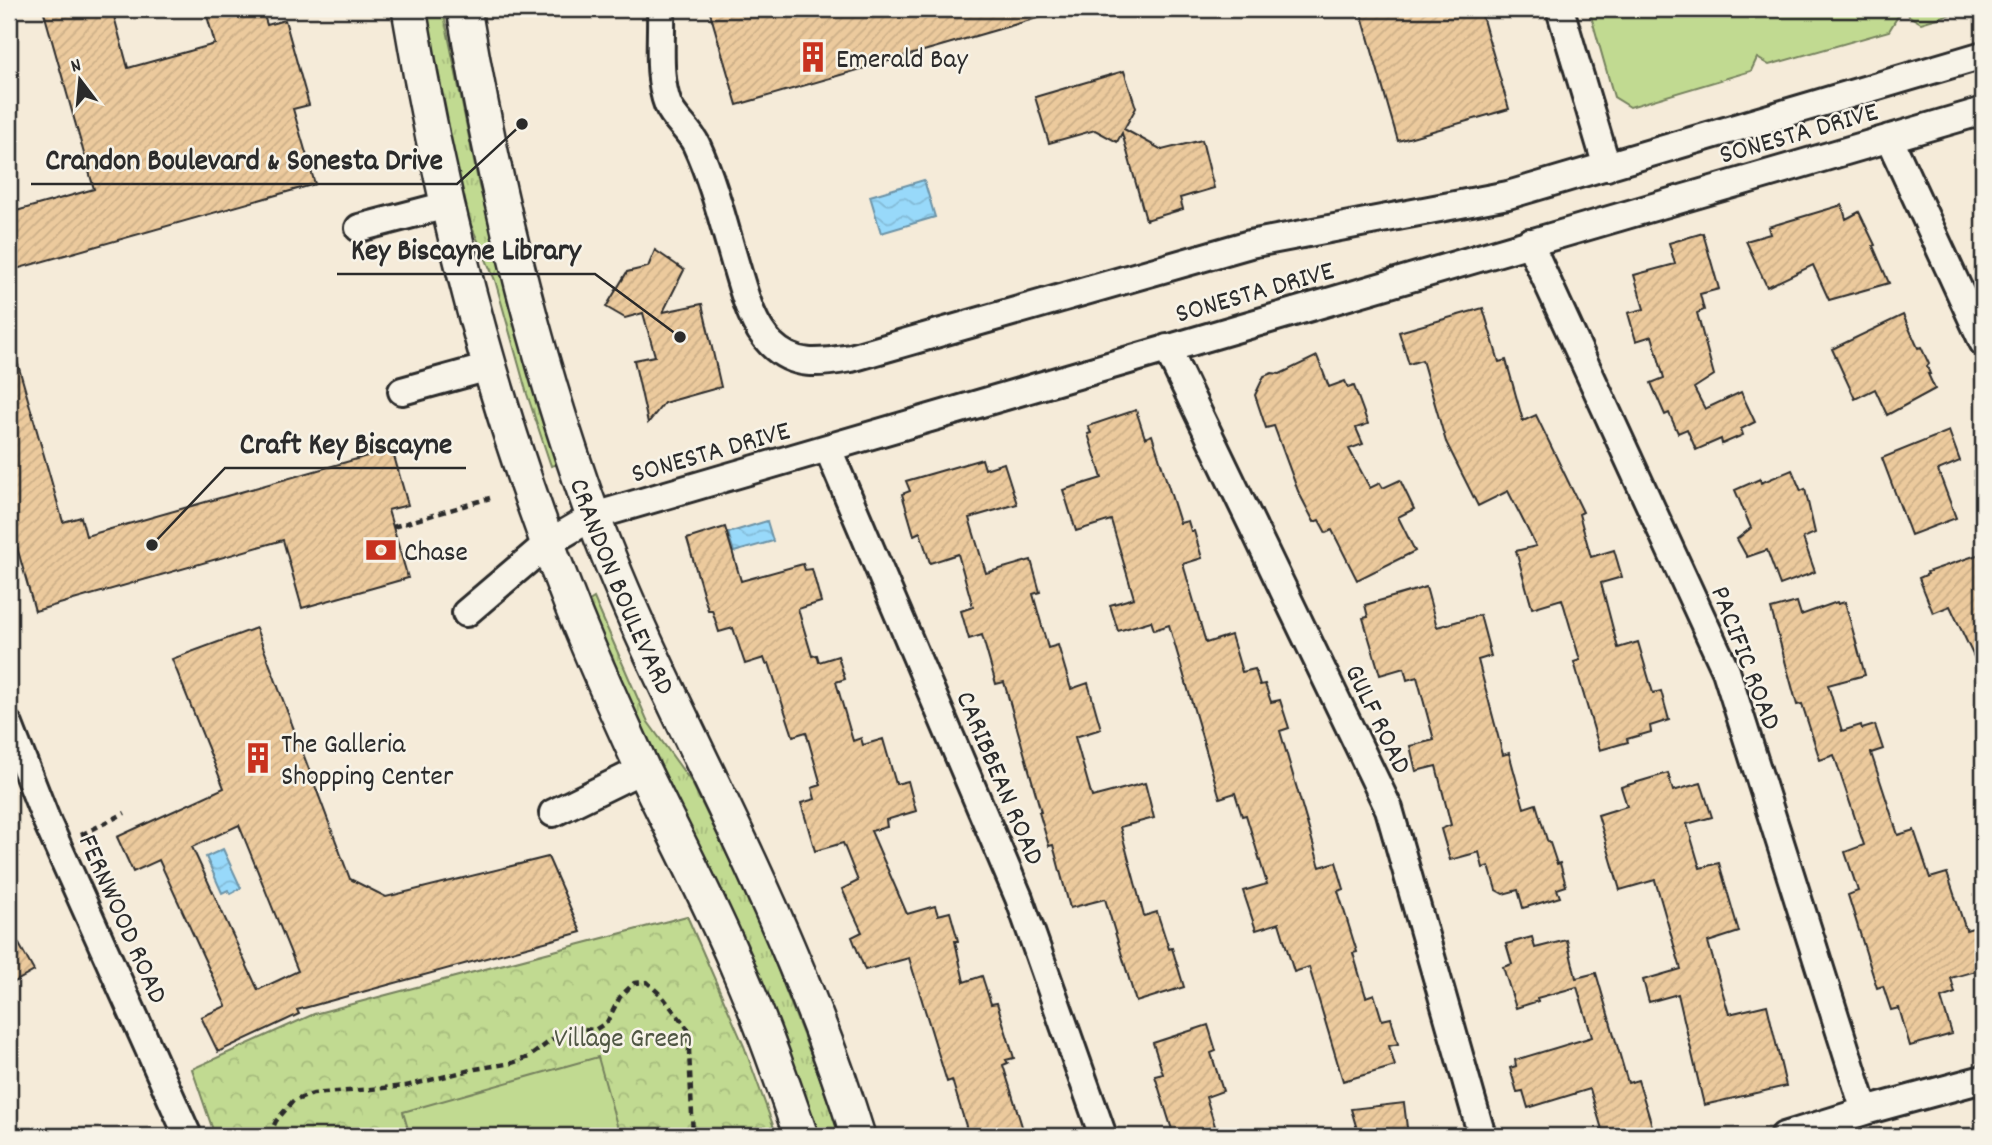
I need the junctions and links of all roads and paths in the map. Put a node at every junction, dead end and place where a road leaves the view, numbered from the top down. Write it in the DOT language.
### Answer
graph roads {
  1 [pos="409,9"];
  2 [pos="464,9"];
  3 [pos="661,9"];
  4 [pos="1560,9"];
  5 [pos="1983,54"];
  6 [pos="1983,111"];
  7 [pos="1889,138"];
  8 [pos="1607,167"];
  9 [pos="447,205"];
  10 [pos="359,228"];
  11 [pos="1529,242"];
  12 [pos="1983,342"];
  13 [pos="1167,348"];
  14 [pos="489,366"];
  15 [pos="402,391"];
  16 [pos="828,449"];
  17 [pos="490,498"];
  18 [pos="593,516"];
  19 [pos="393,527"];
  20 [pos="548,543"];
  21 [pos="466,613"];
  22 [pos="9,725"];
  23 [pos="643,769"];
  24 [pos="125,813"];
  25 [pos="553,813"];
  26 [pos="58,846"];
  27 [pos="1983,1079"];
  28 [pos="1865,1111"];
  29 [pos="188,1136"];
  30 [pos="269,1136"];
  31 [pos="693,1136"];
  32 [pos="801,1136"];
  33 [pos="858,1136"];
  34 [pos="1103,1136"];
  35 [pos="1482,1136"];
  36 [pos="1784,1136"];
  1 -- 9 [label="main road, CRANDON BOULEVARD"];
  2 -- 18 [label="main road, CRANDON BOULEVARD"];
  3 -- 8 [label="street"];
  4 -- 8 [label="street"];
  5 -- 8 [label="street"];
  6 -- 7 [label="street, SONESTA DRIVE"];
  7 -- 11 [label="street, SONESTA DRIVE"];
  7 -- 12 [label="street"];
  9 -- 10 [label="street"];
  9 -- 14 [label="main road, CRANDON BOULEVARD"];
  11 -- 13 [label="street, SONESTA DRIVE"];
  11 -- 28 [label="street, PACIFIC ROAD"];
  13 -- 16 [label="street, SONESTA DRIVE"];
  13 -- 35 [label="street, GULF ROAD"];
  14 -- 15 [label="street"];
  14 -- 20 [label="main road, CRANDON BOULEVARD"];
  16 -- 18 [label="street, SONESTA DRIVE"];
  16 -- 34 [label="street, CARIBBEAN ROAD"];
  17 -- 19 [label="path"];
  18 -- 20 [label="street, SONESTA DRIVE"];
  18 -- 33 [label="main road, CRANDON BOULEVARD"];
  20 -- 21 [label="street, SONESTA DRIVE"];
  20 -- 23 [label="main road, CRANDON BOULEVARD"];
  22 -- 26 [label="street, FERNWOOD ROAD"];
  23 -- 25 [label="street"];
  23 -- 32 [label="main road, CRANDON BOULEVARD"];
  24 -- 26 [label="path"];
  26 -- 29 [label="street, FERNWOOD ROAD"];
  27 -- 28 [label="street"];
  28 -- 36 [label="street"];
  30 -- 31 [label="path"];
}
